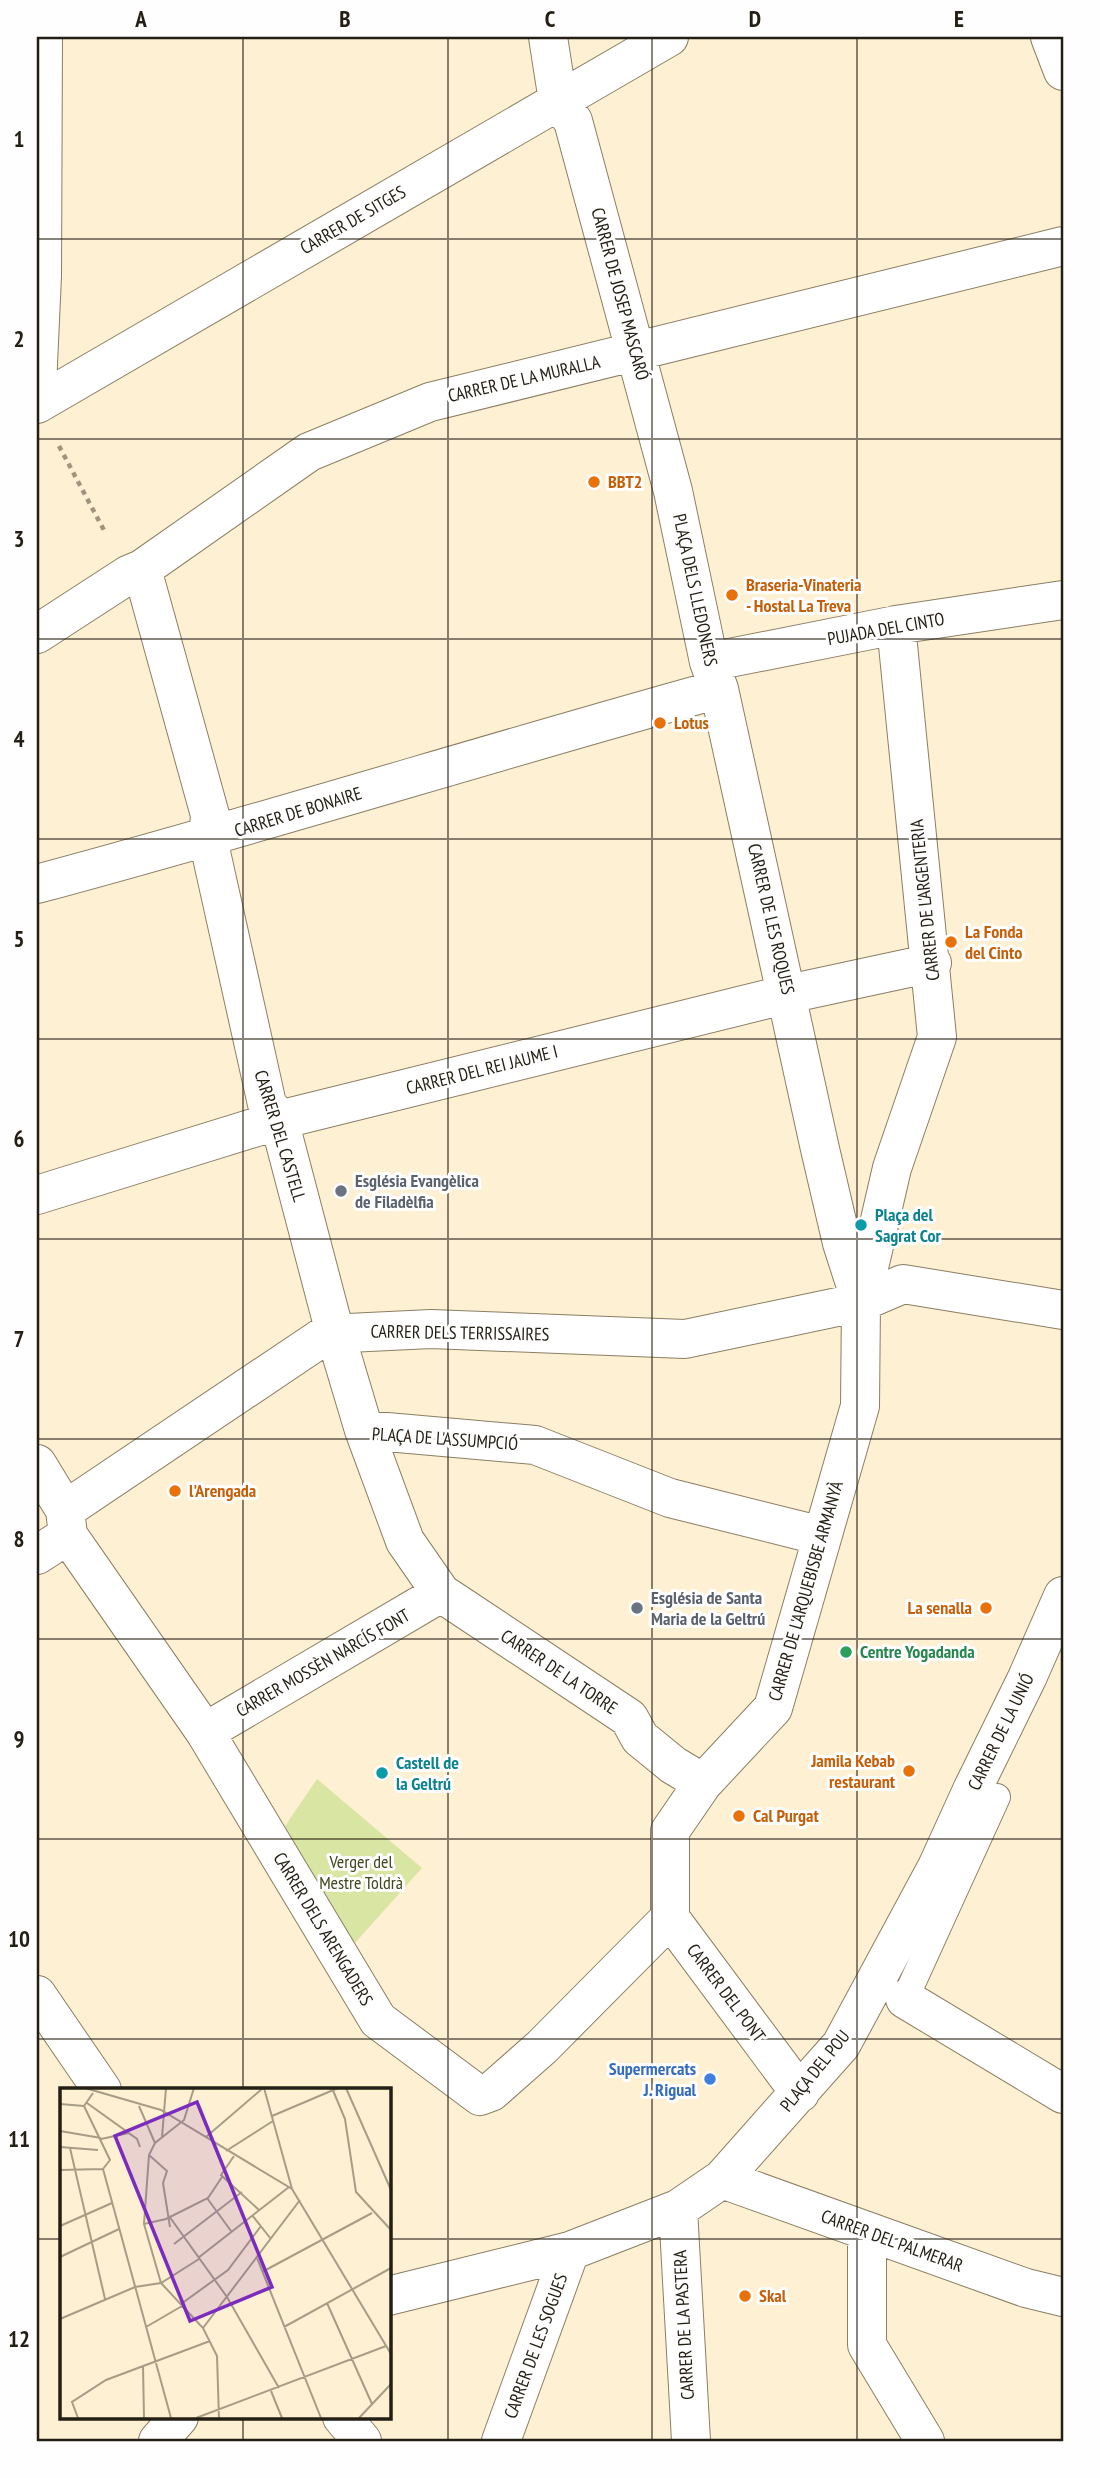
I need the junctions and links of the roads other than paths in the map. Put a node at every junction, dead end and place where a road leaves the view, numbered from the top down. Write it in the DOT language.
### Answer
graph roads {
  1 [pos="43,37"];
  2 [pos="548,37"];
  3 [pos="669,37"];
  4 [pos="1050,37"];
  5 [pos="1063,71"];
  6 [pos="558,101"];
  7 [pos="39,225"];
  8 [pos="1063,246"];
  9 [pos="636,353"];
  10 [pos="37,386"];
  11 [pos="37,404"];
  12 [pos="673,491"];
  13 [pos="135,572"];
  14 [pos="1063,600"];
  15 [pos="896,625"];
  16 [pos="37,634"];
  17 [pos="714,676"];
  18 [pos="558,734"];
  19 [pos="208,839"];
  20 [pos="37,884"];
  21 [pos="932,962"];
  22 [pos="788,994"];
  23 [pos="279,1120"];
  24 [pos="37,1195"];
  25 [pos="861,1302"];
  26 [pos="1063,1310"];
  27 [pos="335,1334"];
  28 [pos="364,1430"];
  29 [pos="37,1464"];
  30 [pos="57,1533"];
  31 [pos="822,1536"];
  32 [pos="441,1593"];
  33 [pos="1063,1596"];
  34 [pos="205,1732"];
  35 [pos="703,1783"];
  36 [pos="997,1797"];
  37 [pos="937,1867"];
  38 [pos="670,1903"];
  39 [pos="37,1995"];
  40 [pos="905,1999"];
  41 [pos="52,2045"];
  42 [pos="100,2088"];
  43 [pos="800,2093"];
  44 [pos="1063,2094"];
  45 [pos="722,2179"];
  46 [pos="678,2209"];
  47 [pos="867,2232"];
  48 [pos="570,2250"];
  49 [pos="390,2295"];
  50 [pos="1063,2297"];
  51 [pos="178,2418"];
  52 [pos="343,2418"];
  53 [pos="159,2441"];
  54 [pos="362,2441"];
  55 [pos="501,2441"];
  56 [pos="691,2441"];
  57 [pos="926,2441"];
  1 -- 7 [label="street"];
  2 -- 6 [label="street"];
  3 -- 6 [label="street, CARRER DE SITGES"];
  4 -- 5 [label="street"];
  6 -- 9 [label="street, CARRER DE JOSEP MASCARÓ"];
  6 -- 11 [label="street, CARRER DE SITGES"];
  7 -- 10 [label="street"];
  8 -- 9 [label="street, CARRER DE LA MURALLA"];
  9 -- 12 [label="street, CARRER DE JOSEP MASCARÓ"];
  9 -- 13 [label="street, CARRER DE LA MURALLA"];
  12 -- 17 [label="street, PLAÇA DELS LLEDONERS"];
  13 -- 16 [label="street, CARRER DE LA MURALLA"];
  13 -- 19 [label="street, CARRER DEL CASTELL"];
  14 -- 15 [label="street, PUJADA DEL CINTO"];
  15 -- 17 [label="street, PUJADA DEL CINTO"];
  15 -- 21 [label="street, CARRER DE L'ARGENTERIA"];
  17 -- 18 [label="street, PLAÇA DELS LLEDONERS"];
  17 -- 22 [label="street, CARRER DE LES ROQUES"];
  18 -- 19 [label="street, CARRER DE BONAIRE"];
  19 -- 20 [label="street, CARRER DE BONAIRE"];
  19 -- 23 [label="street, CARRER DEL CASTELL"];
  21 -- 22 [label="street, CARRER DEL REI JAUME I"];
  21 -- 25 [label="street, CARRER DE L'ARGENTERIA"];
  22 -- 23 [label="street, CARRER DEL REI JAUME I"];
  22 -- 25 [label="street, CARRER DE LES ROQUES"];
  23 -- 24 [label="street, CARRER DEL REI JAUME I"];
  23 -- 27 [label="street, CARRER DEL CASTELL"];
  25 -- 26 [label="street, CARRER DELS TERRISSAIRES"];
  25 -- 27 [label="street, CARRER DELS TERRISSAIRES"];
  25 -- 31 [label="street, CARRER DE L'ARQUEBISBE ARMANYÀ"];
  27 -- 28 [label="street, CARRER DEL CASTELL"];
  27 -- 30 [label="street, CARRER DELS TERRISSAIRES"];
  28 -- 31 [label="street, PLAÇA DE L'ASSUMPCIÓ"];
  28 -- 32 [label="street, PLAÇA DE L'ASSUMPCIÓ"];
  29 -- 30 [label="street, CARRER DELS ARENGADERS"];
  30 -- 34 [label="street, CARRER DELS ARENGADERS"];
  31 -- 35 [label="street, CARRER DE L'ARQUEBISBE ARMANYÀ"];
  32 -- 34 [label="street, CARRER MOSSÈN NARCÍS FONT"];
  32 -- 35 [label="street, CARRER DE LA TORRE"];
  33 -- 37 [label="street, CARRER DE LA UNIÓ"];
  34 -- 38 [label="street, CARRER DELS ARENGADERS"];
  35 -- 38 [label="street, CARRER DE L'ARQUEBISBE ARMANYÀ"];
  36 -- 40 [label="lane"];
  37 -- 43 [label="street, PLAÇA DEL POU"];
  38 -- 43 [label="street, CARRER DEL PONT"];
  39 -- 41 [label="street"];
  40 -- 44 [label="street"];
  41 -- 42 [label="street"];
  43 -- 45 [label="street, PLAÇA DEL POU"];
  45 -- 46 [label="street, PLAÇA DEL POU"];
  45 -- 47 [label="street, CARRER DEL PALMERAR"];
  46 -- 48 [label="street, PLAÇA DEL POU"];
  46 -- 56 [label="street, CARRER DE LA PASTERA"];
  47 -- 50 [label="street, CARRER DEL PALMERAR"];
  47 -- 57 [label="street"];
  48 -- 49 [label="street, PLAÇA DEL POU"];
  48 -- 55 [label="street, CARRER DE LES SOGUES"];
  51 -- 53 [label="street"];
  52 -- 54 [label="street"];
}
